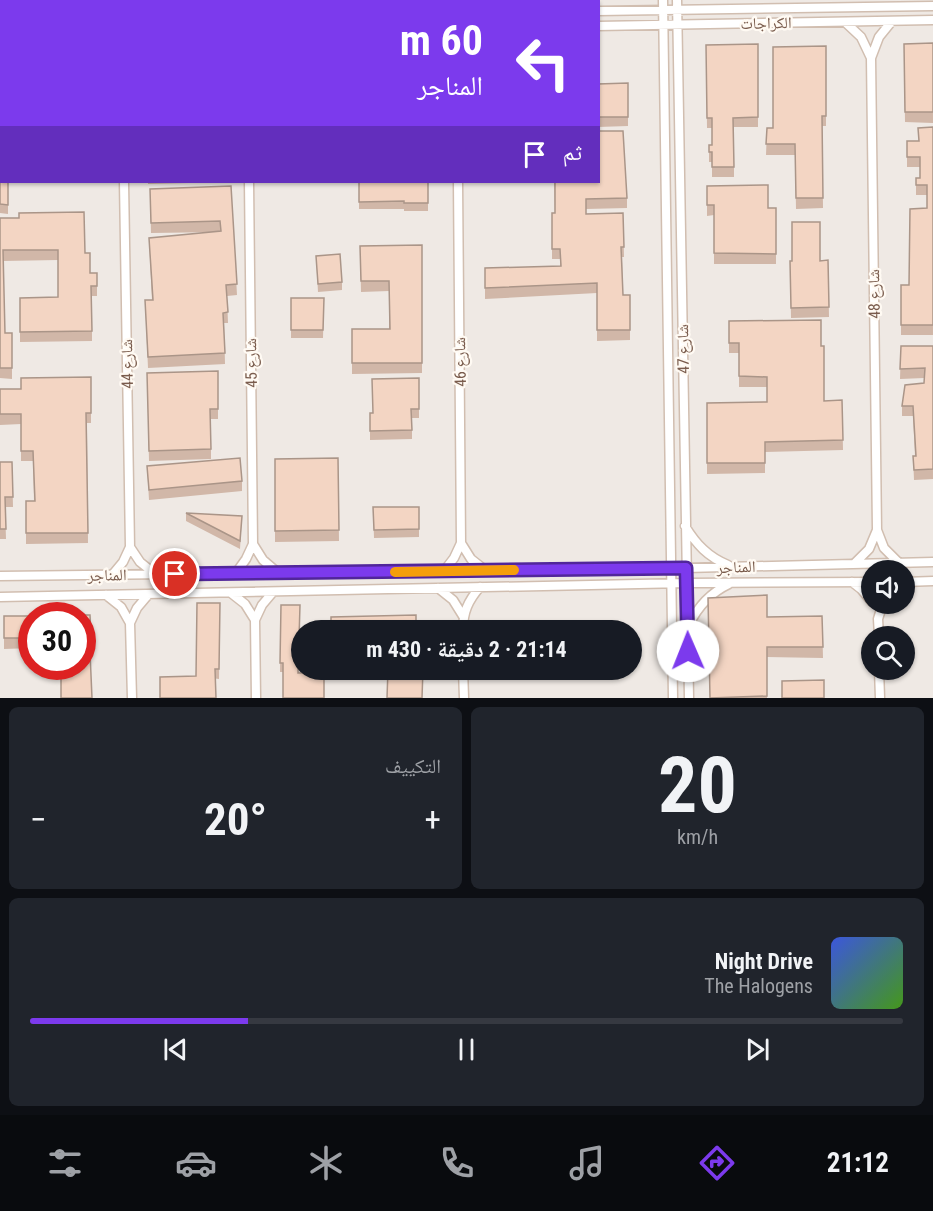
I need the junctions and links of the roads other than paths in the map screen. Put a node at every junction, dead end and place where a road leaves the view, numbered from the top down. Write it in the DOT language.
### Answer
graph roads {
  1 [pos="663,0"];
  2 [pos="858,0"];
  3 [pos="888,0"];
  4 [pos="677,5"];
  5 [pos="897,6"];
  6 [pos="933,6"];
  7 [pos="850,7"];
  8 [pos="663,10"];
  9 [pos="600,11"];
  10 [pos="933,20"];
  11 [pos="844,21"];
  12 [pos="892,21"];
  13 [pos="663,24"];
  14 [pos="678,24"];
  15 [pos="600,26"];
  16 [pos="871,58"];
  17 [pos="124,183"];
  18 [pos="249,183"];
  19 [pos="458,183"];
  20 [pos="685,526"];
  21 [pos="877,530"];
  22 [pos="461,543"];
  23 [pos="253,544"];
  24 [pos="130,547"];
  25 [pos="896,560"];
  26 [pos="915,562"];
  27 [pos="933,562"];
  28 [pos="855,563"];
  29 [pos="861,563"];
  30 [pos="731,567"];
  31 [pos="672,568"];
  32 [pos="686,568"];
  33 [pos="444,571"];
  34 [pos="485,571"];
  35 [pos="277,572"];
  36 [pos="236,573"];
  37 [pos="113,574"];
  38 [pos="155,574"];
  39 [pos="0,576"];
  40 [pos="933,581"];
  41 [pos="731,582"];
  42 [pos="851,582"];
  43 [pos="861,582"];
  44 [pos="915,582"];
  45 [pos="672,583"];
  46 [pos="686,583"];
  47 [pos="480,587"];
  48 [pos="438,588"];
  49 [pos="861,589"];
  50 [pos="273,592"];
  51 [pos="231,593"];
  52 [pos="148,595"];
  53 [pos="106,596"];
  54 [pos="0,597"];
  55 [pos="876,614"];
  56 [pos="880,614"];
  57 [pos="463,615"];
  58 [pos="878,619"];
  59 [pos="255,620"];
  60 [pos="463,620"];
  61 [pos="130,623"];
  62 [pos="878,626"];
  63 [pos="687,628"];
  64 [pos="463,680"];
  65 [pos="879,680"];
  66 [pos="132,698"];
  67 [pos="256,698"];
  68 [pos="464,698"];
  69 [pos="673,698"];
  70 [pos="689,698"];
  71 [pos="879,698"];
  1 -- 8 [label="street, شارع 47"];
  2 -- 7 [label="street"];
  3 -- 5 [label="street"];
  4 -- 7 [label="street, الكراجات"];
  4 -- 8 [label="street, الكراجات"];
  4 -- 14 [label="street, شارع 47"];
  5 -- 6 [label="street, الكراجات"];
  5 -- 7 [label="street, الكراجات"];
  8 -- 9 [label="street, الكراجات"];
  8 -- 13 [label="street, شارع 47"];
  10 -- 12 [label="street, الكراجات"];
  11 -- 12 [label="street, الكراجات"];
  11 -- 14 [label="street, الكراجات"];
  11 -- 16 [label="street, شارع 48"];
  12 -- 16 [label="street, شارع 48"];
  13 -- 14 [label="street, الكراجات"];
  13 -- 15 [label="street, الكراجات"];
  13 -- 31 [label="street, شارع 47"];
  14 -- 20 [label="street, شارع 47"];
  16 -- 21 [label="street, شارع 48"];
  17 -- 24 [label="street, شارع 44"];
  18 -- 23 [label="street, شارع 45"];
  19 -- 22 [label="street, شارع 46"];
  20 -- 30 [label="street"];
  20 -- 32 [label="street, شارع 47"];
  21 -- 25 [label="street, شارع 48"];
  21 -- 28 [label="street"];
  22 -- 33 [label="street"];
  22 -- 34 [label="street"];
  23 -- 35 [label="street"];
  23 -- 36 [label="street"];
  24 -- 37 [label="street"];
  24 -- 38 [label="street"];
  26 -- 27 [label="street, المناجر"];
  28 -- 29 [label="street, المناجر"];
  28 -- 30 [label="street, المناجر"];
  30 -- 32 [label="street, المناجر"];
  31 -- 32 [label="street, المناجر"];
  31 -- 34 [label="street, المناجر"];
  31 -- 45 [label="street, شارع 47"];
  32 -- 46 [label="street, شارع 47"];
  33 -- 34 [label="street, المناجر"];
  33 -- 35 [label="street, المناجر"];
  35 -- 36 [label="street, المناجر"];
  36 -- 38 [label="street, المناجر"];
  37 -- 38 [label="street, المناجر"];
  37 -- 39 [label="street, المناجر"];
  40 -- 44 [label="street"];
  41 -- 42 [label="street, المناجر"];
  41 -- 46 [label="street, المناجر"];
  41 -- 63 [label="street"];
  42 -- 43 [label="street, المناجر"];
  42 -- 49 [label="street"];
  45 -- 46 [label="street, المناجر"];
  45 -- 47 [label="street, المناجر"];
  45 -- 69 [label="street, شارع 47"];
  46 -- 63 [label="street, شارع 47"];
  47 -- 48 [label="street, المناجر"];
  47 -- 57 [label="street"];
  48 -- 50 [label="street, المناجر"];
  48 -- 57 [label="street"];
  50 -- 51 [label="street, المناجر"];
  50 -- 59 [label="street"];
  51 -- 52 [label="street, المناجر"];
  51 -- 59 [label="street"];
  52 -- 53 [label="street, المناجر"];
  52 -- 61 [label="street"];
  53 -- 54 [label="street, المناجر"];
  53 -- 61 [label="street"];
  55 -- 58 [label="street"];
  56 -- 58 [label="street"];
  57 -- 60 [label="street"];
  58 -- 62 [label="street"];
  59 -- 67 [label="street"];
  61 -- 66 [label="street"];
  63 -- 70 [label="street, شارع 47"];
  64 -- 68 [label="street"];
  65 -- 71 [label="street"];
}
